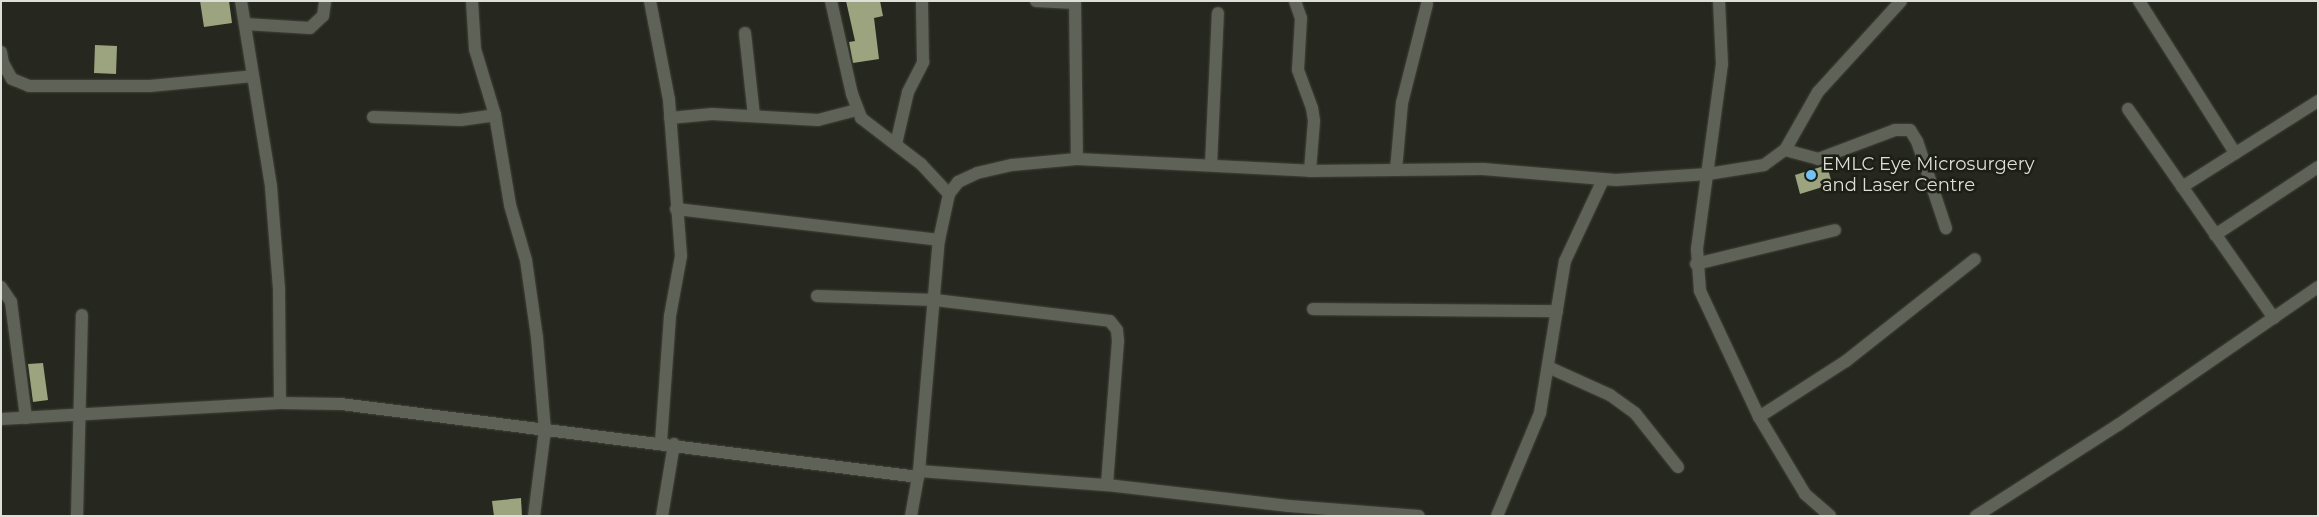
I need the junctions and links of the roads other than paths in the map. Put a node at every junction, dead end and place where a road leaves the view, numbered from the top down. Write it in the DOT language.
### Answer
graph roads {
  1 [pos="241,1"];
  2 [pos="325,1"];
  3 [pos="472,1"];
  4 [pos="650,1"];
  5 [pos="831,1"];
  6 [pos="1036,1"];
  7 [pos="1295,1"];
  8 [pos="1718,1"];
  9 [pos="1901,1"];
  10 [pos="2140,1"];
  11 [pos="1075,2"];
  12 [pos="922,3"];
  13 [pos="1427,4"];
  14 [pos="1218,12"];
  15 [pos="245,24"];
  16 [pos="745,33"];
  17 [pos="1,52"];
  18 [pos="253,76"];
  19 [pos="2318,101"];
  20 [pos="2128,109"];
  21 [pos="856,110"];
  22 [pos="495,115"];
  23 [pos="373,116"];
  24 [pos="754,116"];
  25 [pos="670,118"];
  26 [pos="896,144"];
  27 [pos="1785,150"];
  28 [pos="2235,153"];
  29 [pos="1077,159"];
  30 [pos="1210,165"];
  31 [pos="2318,167"];
  32 [pos="1396,170"];
  33 [pos="1310,171"];
  34 [pos="1708,174"];
  35 [pos="1603,180"];
  36 [pos="2182,187"];
  37 [pos="949,194"];
  38 [pos="676,209"];
  39 [pos="1946,228"];
  40 [pos="1835,230"];
  41 [pos="2215,235"];
  42 [pos="939,240"];
  43 [pos="1975,260"];
  44 [pos="1696,264"];
  45 [pos="1,287"];
  46 [pos="2318,287"];
  47 [pos="817,296"];
  48 [pos="935,300"];
  49 [pos="1313,309"];
  50 [pos="1557,311"];
  51 [pos="82,315"];
  52 [pos="2274,318"];
  53 [pos="1548,367"];
  54 [pos="280,403"];
  55 [pos="81,416"];
  56 [pos="1759,417"];
  57 [pos="26,418"];
  58 [pos="1,419"];
  59 [pos="544,430"];
  60 [pos="668,443"];
  61 [pos="1678,468"];
  62 [pos="918,474"];
  63 [pos="1107,485"];
  64 [pos="78,516"];
  65 [pos="534,516"];
  66 [pos="662,516"];
  67 [pos="911,516"];
  68 [pos="1419,516"];
  69 [pos="1497,516"];
  70 [pos="1830,516"];
  71 [pos="1976,516"];
  1 -- 15 [label="street"];
  2 -- 15 [label="street"];
  3 -- 22 [label="street"];
  4 -- 25 [label="street"];
  5 -- 21 [label="street"];
  6 -- 11 [label="street"];
  7 -- 33 [label="street"];
  8 -- 34 [label="street"];
  9 -- 27 [label="street"];
  10 -- 28 [label="street"];
  11 -- 29 [label="street"];
  12 -- 26 [label="street"];
  13 -- 32 [label="street"];
  14 -- 30 [label="street"];
  15 -- 18 [label="street"];
  16 -- 24 [label="street"];
  17 -- 18 [label="street"];
  18 -- 54 [label="street"];
  19 -- 28 [label="street"];
  20 -- 36 [label="street"];
  21 -- 24 [label="street"];
  21 -- 26 [label="street"];
  22 -- 23 [label="street"];
  22 -- 59 [label="street"];
  24 -- 25 [label="street"];
  25 -- 38 [label="street"];
  26 -- 37 [label="street"];
  27 -- 34 [label="street"];
  27 -- 39 [label="street"];
  28 -- 36 [label="street"];
  29 -- 30 [label="street"];
  29 -- 37 [label="street"];
  30 -- 33 [label="street"];
  31 -- 41 [label="street"];
  32 -- 33 [label="street"];
  32 -- 35 [label="street"];
  34 -- 35 [label="street"];
  34 -- 44 [label="street"];
  35 -- 50 [label="street"];
  36 -- 41 [label="street"];
  37 -- 42 [label="street"];
  38 -- 42 [label="street"];
  38 -- 60 [label="street"];
  40 -- 44 [label="street"];
  41 -- 52 [label="street"];
  42 -- 48 [label="street"];
  43 -- 56 [label="street"];
  44 -- 56 [label="street"];
  45 -- 57 [label="street"];
  46 -- 52 [label="street"];
  47 -- 48 [label="street"];
  48 -- 62 [label="street"];
  48 -- 63 [label="street"];
  49 -- 50 [label="street"];
  50 -- 53 [label="street"];
  51 -- 55 [label="street"];
  52 -- 71 [label="street"];
  53 -- 61 [label="street"];
  53 -- 69 [label="street"];
  54 -- 55 [label="street"];
  54 -- 59 [label="street"];
  55 -- 57 [label="street"];
  55 -- 64 [label="street"];
  56 -- 70 [label="street"];
  57 -- 58 [label="street"];
  59 -- 60 [label="street"];
  59 -- 65 [label="street"];
  60 -- 62 [label="street"];
  60 -- 66 [label="street"];
  62 -- 63 [label="street"];
  62 -- 67 [label="street"];
  63 -- 68 [label="street"];
}
